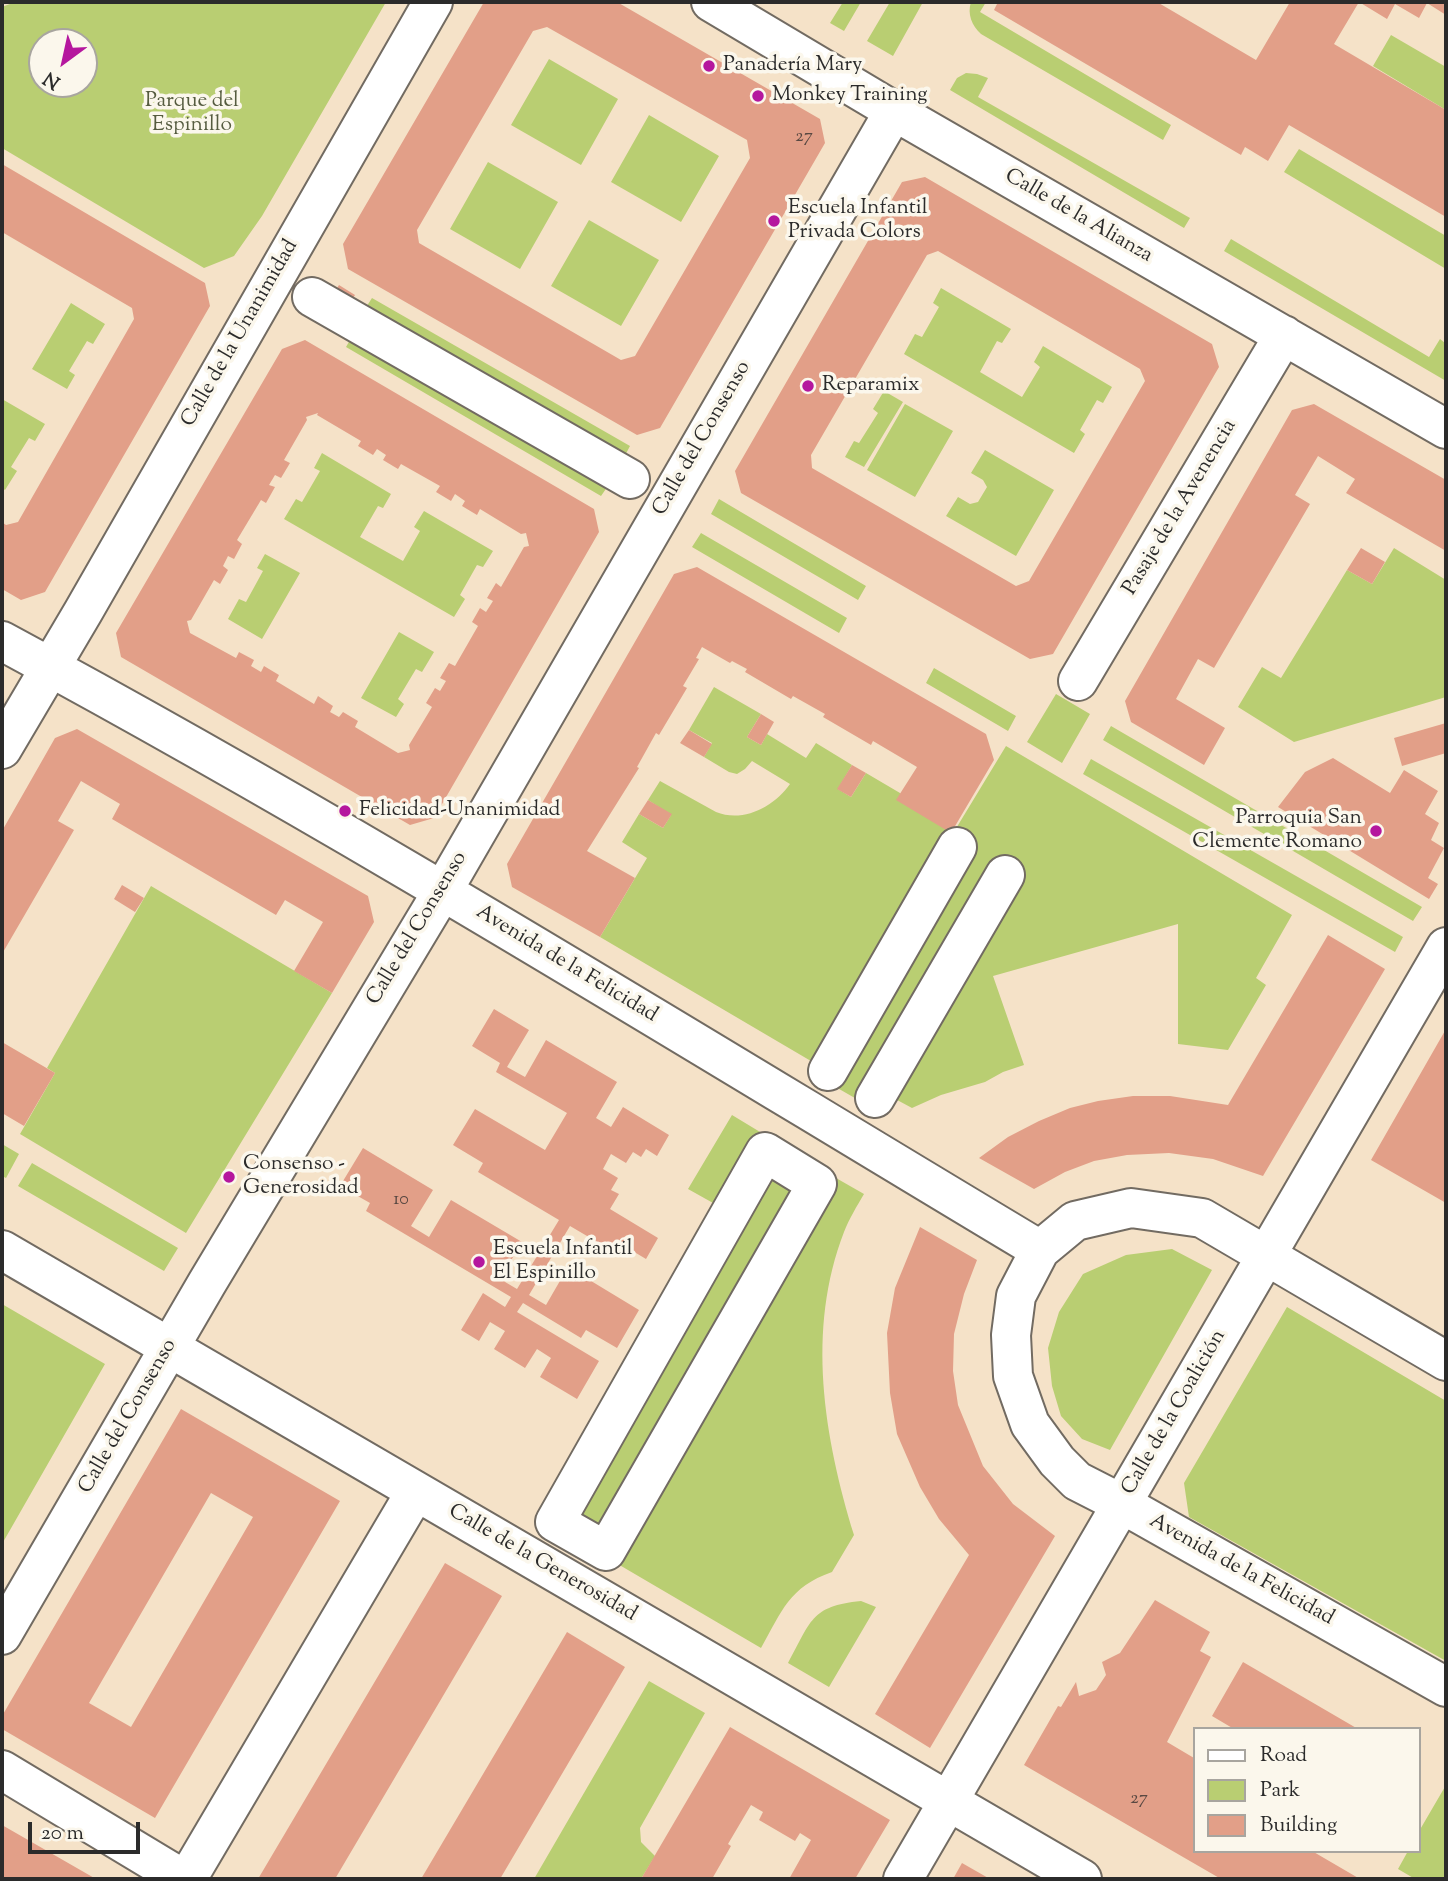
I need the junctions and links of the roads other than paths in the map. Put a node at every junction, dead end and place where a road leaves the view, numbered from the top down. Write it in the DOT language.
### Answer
graph roads {
  1 [pos="433,2"];
  2 [pos="711,2"];
  3 [pos="894,111"];
  4 [pos="312,297"];
  5 [pos="1284,335"];
  6 [pos="1446,429"];
  7 [pos="630,480"];
  8 [pos="2,641"];
  9 [pos="50,667"];
  10 [pos="1078,681"];
  11 [pos="2,749"];
  12 [pos="957,847"];
  13 [pos="1004,875"];
  14 [pos="442,892"];
  15 [pos="1444,954"];
  16 [pos="828,1070"];
  17 [pos="874,1098"];
  18 [pos="804,1168"];
  19 [pos="2,1250"];
  20 [pos="1040,1250"];
  21 [pos="1266,1255"];
  22 [pos="169,1349"];
  23 [pos="1446,1361"];
  24 [pos="416,1491"];
  25 [pos="1122,1504"];
  26 [pos="2,1635"];
  27 [pos="1446,1687"];
  28 [pos="2,1770"];
  29 [pos="948,1801"];
  30 [pos="185,1879"];
  31 [pos="903,1879"];
  32 [pos="1082,1879"];
  1 -- 9 [label="street, Calle de la Unanimidad"];
  2 -- 3 [label="street, Calle de la Alianza"];
  3 -- 5 [label="street, Calle de la Alianza"];
  3 -- 14 [label="street, Calle del Consenso"];
  4 -- 7 [label="street"];
  5 -- 6 [label="street, Calle de la Alianza"];
  5 -- 10 [label="street, Pasaje de la Avenencia"];
  8 -- 9 [label="street"];
  9 -- 11 [label="street, Calle de la Unanimidad"];
  9 -- 14 [label="street, Avenida de la Felicidad"];
  12 -- 16 [label="street"];
  13 -- 17 [label="street"];
  14 -- 20 [label="street, Avenida de la Felicidad"];
  14 -- 22 [label="street, Calle del Consenso"];
  15 -- 21 [label="street, Calle de la Coalición"];
  18 -- 18 [label="street"];
  19 -- 22 [label="street, Calle de la Generosidad"];
  20 -- 21 [label="street, Avenida de la Felicidad"];
  20 -- 25 [label="street, Avenida de la Felicidad"];
  21 -- 23 [label="street, Avenida de la Felicidad"];
  21 -- 25 [label="street, Calle de la Coalición"];
  22 -- 24 [label="street, Calle de la Generosidad"];
  22 -- 26 [label="street, Calle del Consenso"];
  24 -- 29 [label="street, Calle de la Generosidad"];
  24 -- 30 [label="street"];
  25 -- 27 [label="street, Avenida de la Felicidad"];
  25 -- 29 [label="street, Calle de la Coalición"];
  28 -- 30 [label="street"];
  29 -- 31 [label="street, Calle de la Coalición"];
  29 -- 32 [label="street, Calle de la Generosidad"];
}
